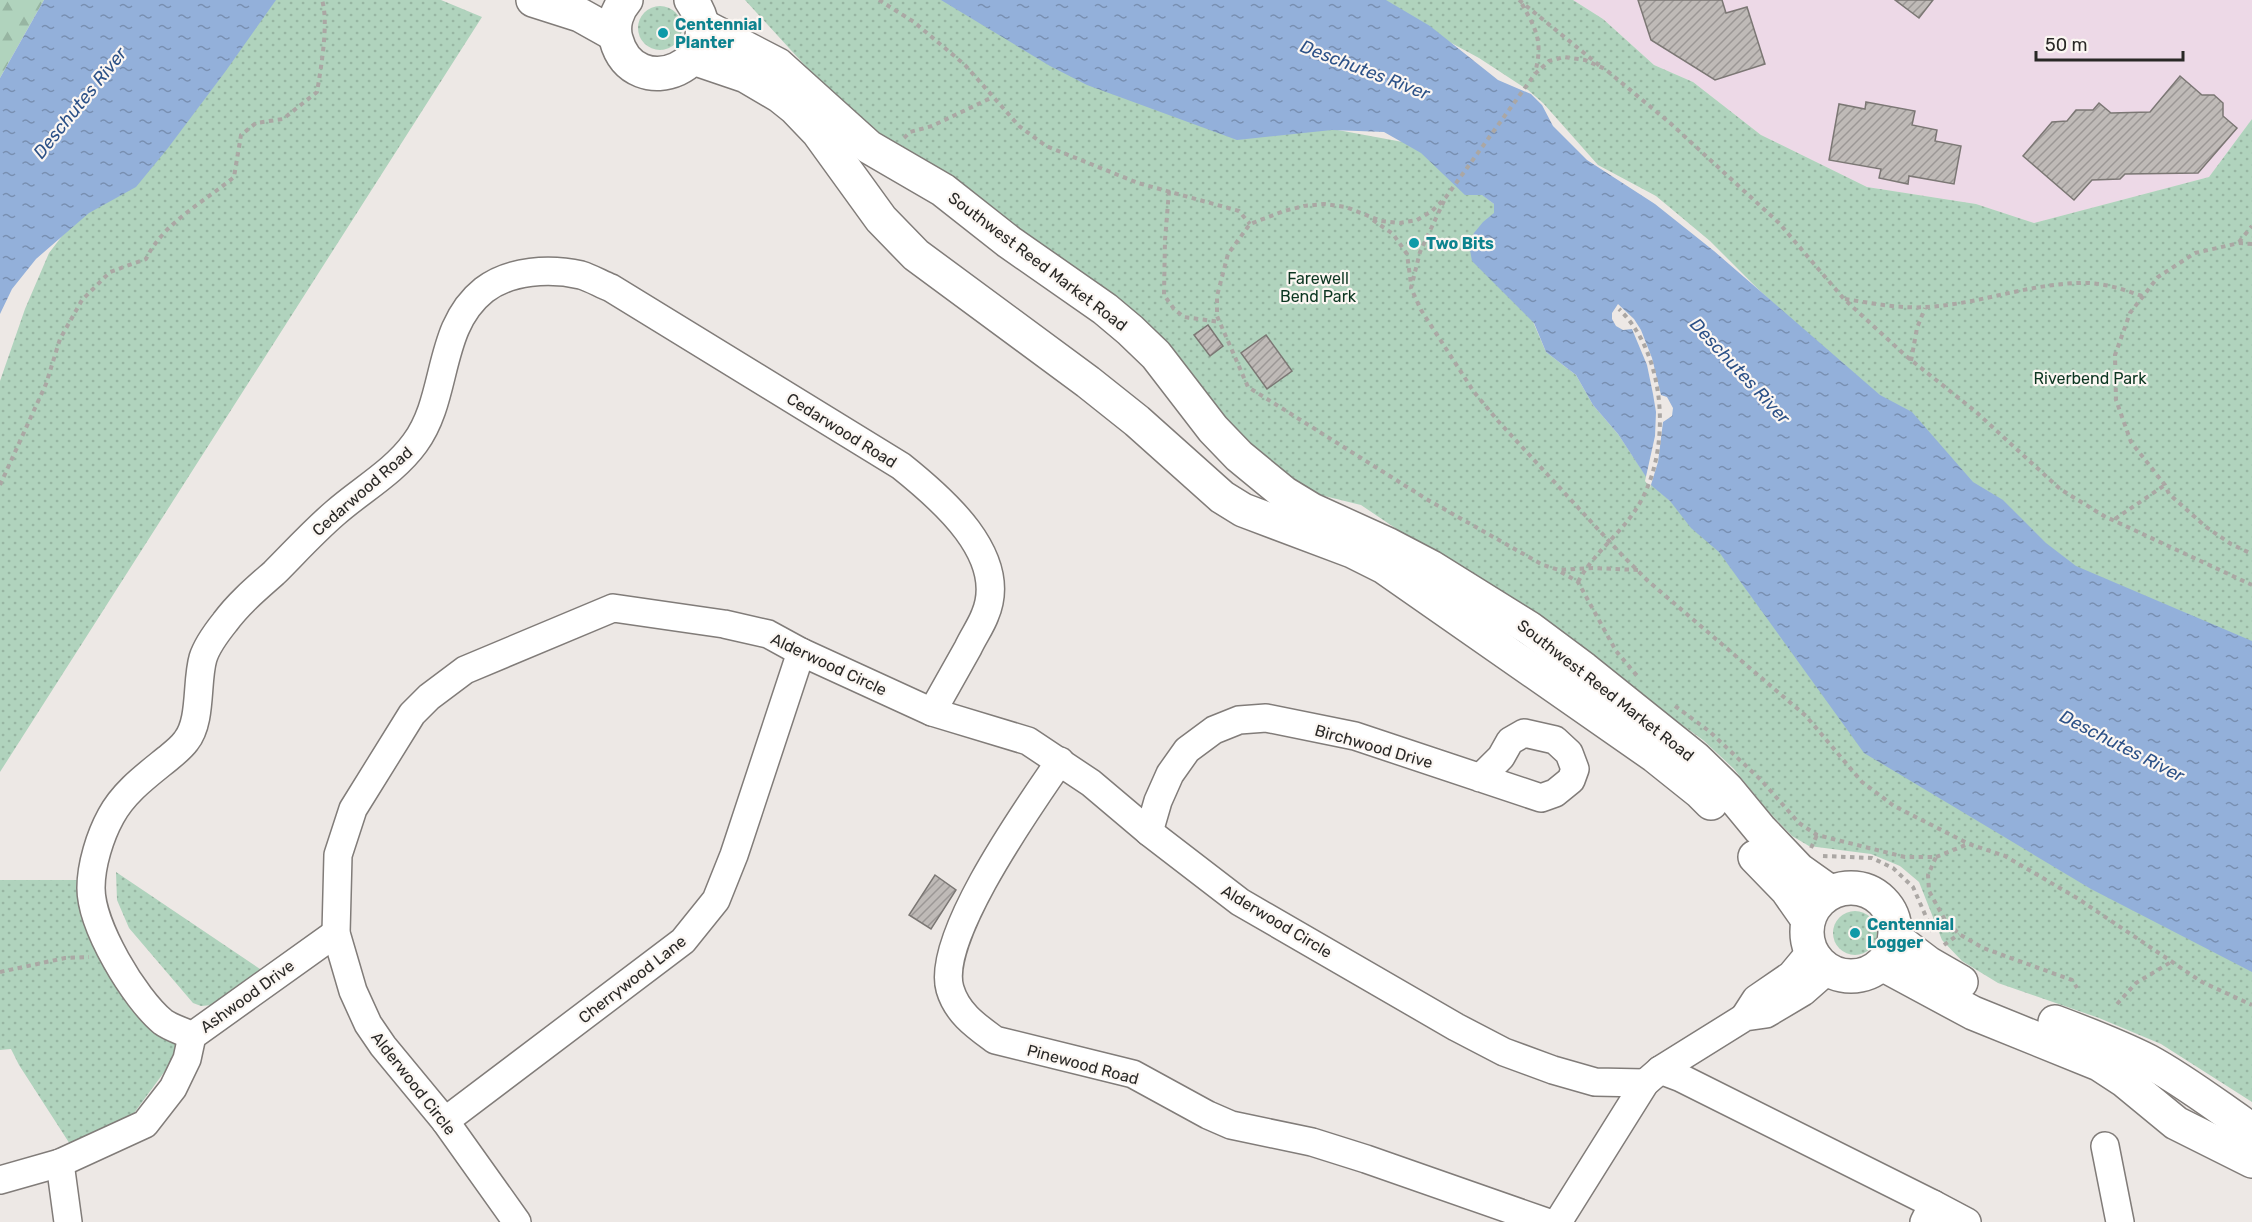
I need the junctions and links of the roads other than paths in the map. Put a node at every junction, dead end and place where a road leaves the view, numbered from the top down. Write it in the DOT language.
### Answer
graph roads {
  1 [pos="533,0"];
  2 [pos="622,1"];
  3 [pos="697,13"];
  4 [pos="614,34"];
  5 [pos="693,58"];
  6 [pos="801,652"];
  7 [pos="932,712"];
  8 [pos="1060,761"];
  9 [pos="1480,778"];
  10 [pos="1149,832"];
  11 [pos="1830,892"];
  12 [pos="336,933"];
  13 [pos="1816,947"];
  14 [pos="1888,951"];
  15 [pos="192,1036"];
  16 [pos="1652,1076"];
  17 [pos="445,1121"];
  18 [pos="2252,1130"];
  19 [pos="2105,1146"];
  20 [pos="2252,1161"];
  21 [pos="60,1163"];
  22 [pos="0,1180"];
  23 [pos="1928,1213"];
  24 [pos="68,1222"];
  25 [pos="517,1222"];
  26 [pos="1546,1222"];
  27 [pos="1558,1222"];
  28 [pos="1967,1222"];
  29 [pos="2120,1222"];
  1 -- 4 [label="main road"];
  2 -- 4 [label="main road"];
  3 -- 5 [label="main road, Southwest Reed Market Road"];
  3 -- 11 [label="main road, Southwest Reed Market Road"];
  4 -- 5 [label="main road"];
  5 -- 13 [label="main road, Southwest Reed Market Road"];
  6 -- 7 [label="street, Alderwood Circle"];
  6 -- 12 [label="street, Alderwood Circle"];
  6 -- 17 [label="street, Cherrywood Lane"];
  7 -- 8 [label="street, Alderwood Circle"];
  7 -- 15 [label="street, Cedarwood Road"];
  8 -- 10 [label="street, Alderwood Circle"];
  8 -- 26 [label="street, Pinewood Road"];
  9 -- 10 [label="street, Birchwood Drive"];
  10 -- 16 [label="street, Alderwood Circle"];
  11 -- 13 [label="main road"];
  11 -- 14 [label="main road"];
  12 -- 15 [label="street, Ashwood Drive"];
  12 -- 17 [label="street, Alderwood Circle"];
  13 -- 14 [label="main road"];
  13 -- 16 [label="street"];
  14 -- 18 [label="main road"];
  14 -- 20 [label="main road"];
  15 -- 21 [label="street, Ashwood Drive"];
  16 -- 23 [label="street"];
  16 -- 27 [label="street"];
  17 -- 25 [label="street, Alderwood Circle"];
  19 -- 29 [label="street"];
  21 -- 22 [label="street, Ashwood Drive"];
  21 -- 24 [label="street"];
  23 -- 28 [label="street"];
}
